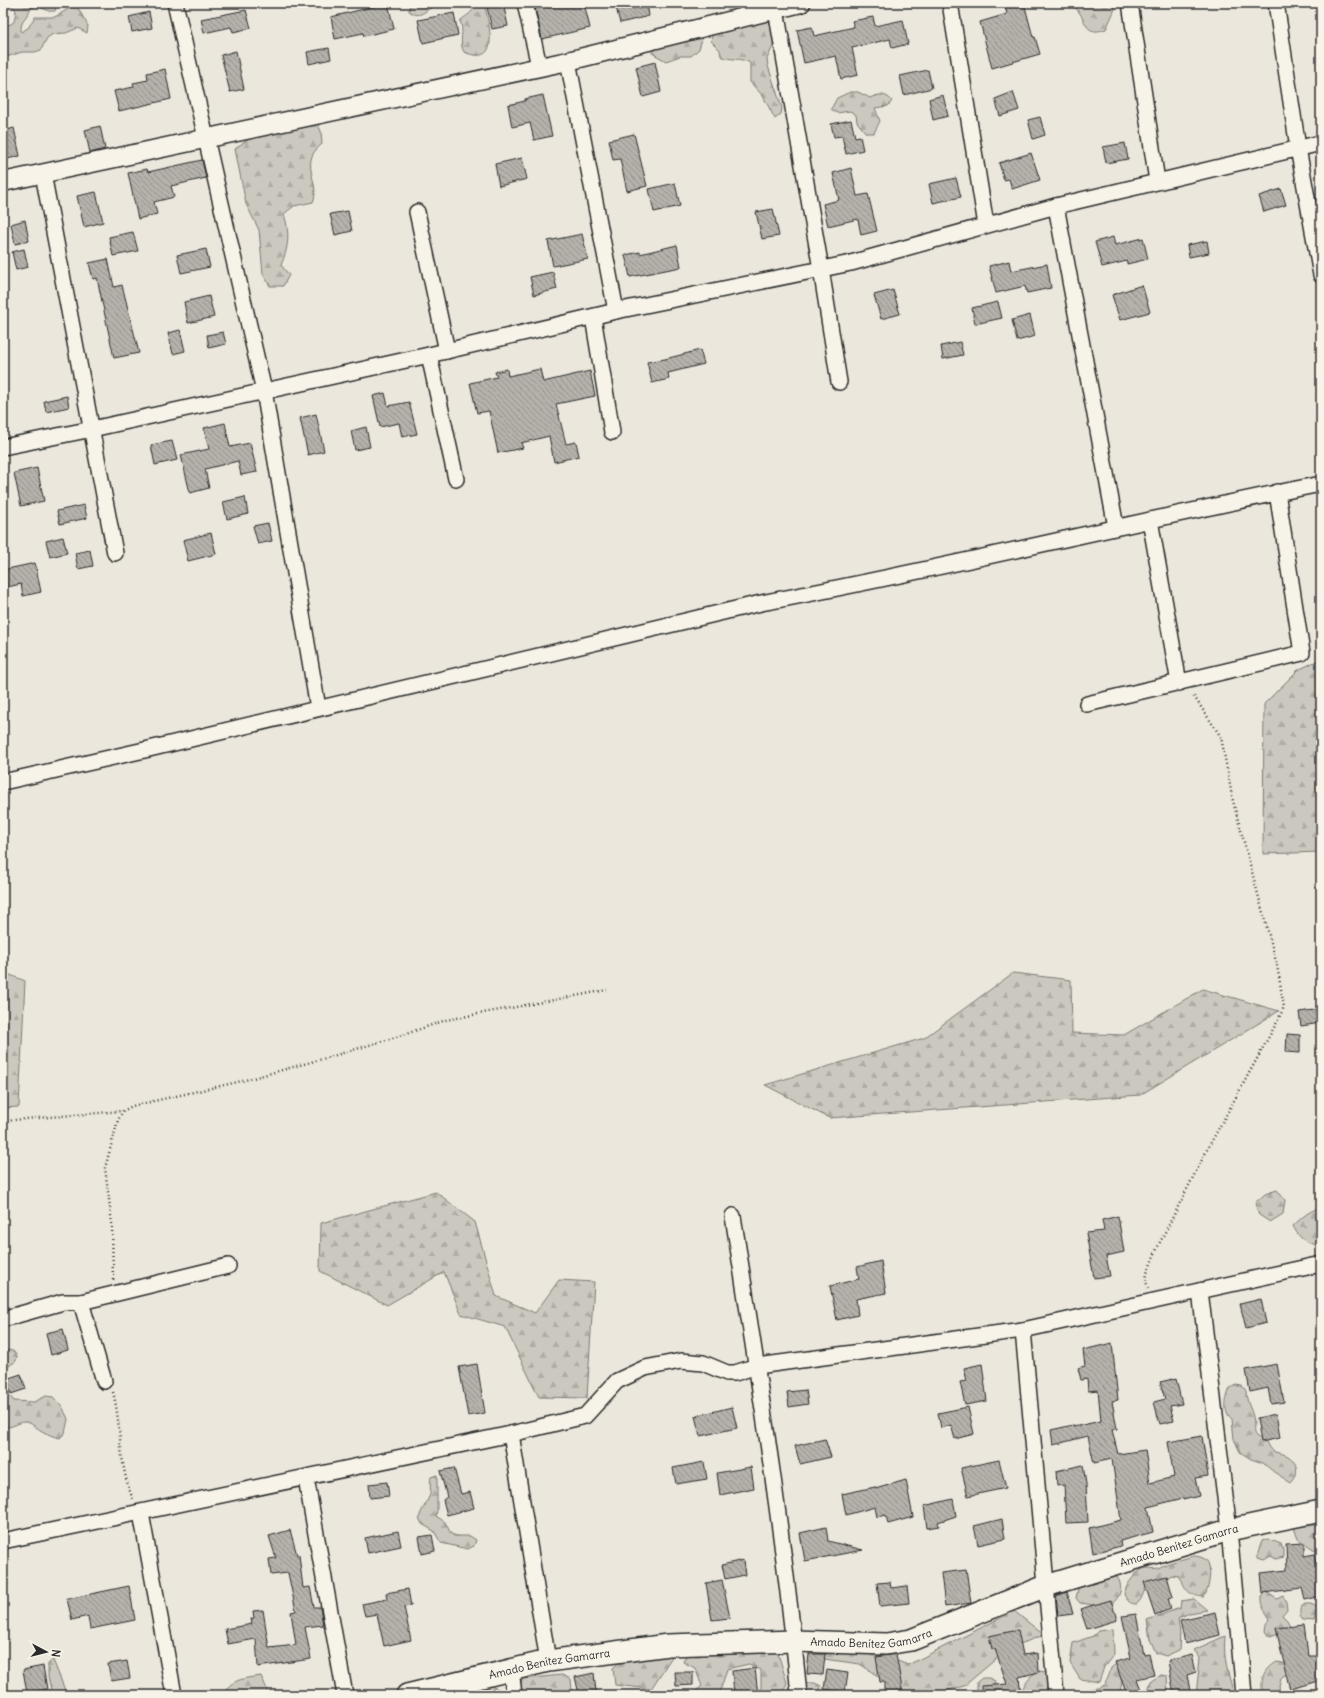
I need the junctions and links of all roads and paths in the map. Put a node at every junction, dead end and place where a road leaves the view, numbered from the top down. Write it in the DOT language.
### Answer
graph roads {
  1 [pos="176,3"];
  2 [pos="525,3"];
  3 [pos="801,3"];
  4 [pos="950,3"];
  5 [pos="1130,3"];
  6 [pos="1276,3"];
  7 [pos="747,10"];
  8 [pos="776,10"];
  9 [pos="568,61"];
  10 [pos="539,66"];
  11 [pos="206,139"];
  12 [pos="1321,143"];
  13 [pos="1298,148"];
  14 [pos="43,174"];
  15 [pos="1157,181"];
  16 [pos="3,182"];
  17 [pos="1056,206"];
  18 [pos="417,212"];
  19 [pos="986,225"];
  20 [pos="821,269"];
  21 [pos="1321,275"];
  22 [pos="616,311"];
  23 [pos="594,317"];
  24 [pos="447,351"];
  25 [pos="429,355"];
  26 [pos="839,382"];
  27 [pos="264,391"];
  28 [pos="92,429"];
  29 [pos="612,432"];
  30 [pos="3,447"];
  31 [pos="456,479"];
  32 [pos="1321,484"];
  33 [pos="1277,492"];
  34 [pos="1150,520"];
  35 [pos="1116,526"];
  36 [pos="115,553"];
  37 [pos="1179,683"];
  38 [pos="1087,704"];
  39 [pos="318,708"];
  40 [pos="3,782"];
  41 [pos="607,990"];
  42 [pos="123,1111"];
  43 [pos="3,1122"];
  44 [pos="732,1216"];
  45 [pos="1321,1264"];
  46 [pos="228,1266"];
  47 [pos="1200,1291"];
  48 [pos="113,1294"];
  49 [pos="81,1302"];
  50 [pos="1151,1302"];
  51 [pos="3,1319"];
  52 [pos="1023,1330"];
  53 [pos="757,1366"];
  54 [pos="104,1382"];
  55 [pos="511,1434"];
  56 [pos="306,1478"];
  57 [pos="1321,1511"];
  58 [pos="141,1513"];
  59 [pos="1229,1530"];
  60 [pos="3,1541"];
  61 [pos="1046,1586"];
  62 [pos="794,1641"];
  63 [pos="548,1661"];
  64 [pos="511,1670"];
  65 [pos="174,1695"];
  66 [pos="346,1695"];
  67 [pos="407,1695"];
  68 [pos="514,1695"];
  69 [pos="799,1695"];
  70 [pos="1056,1695"];
  71 [pos="1244,1695"];
  1 -- 11 [label="street"];
  2 -- 10 [label="street"];
  3 -- 8 [label="street"];
  4 -- 19 [label="street"];
  5 -- 15 [label="street"];
  6 -- 13 [label="street"];
  7 -- 8 [label="street"];
  7 -- 9 [label="street"];
  8 -- 20 [label="street"];
  9 -- 10 [label="street"];
  9 -- 22 [label="street"];
  10 -- 11 [label="street"];
  11 -- 14 [label="street"];
  11 -- 27 [label="street"];
  12 -- 13 [label="street"];
  13 -- 15 [label="street"];
  13 -- 21 [label="street"];
  14 -- 16 [label="street"];
  14 -- 28 [label="street"];
  15 -- 17 [label="street"];
  17 -- 19 [label="street"];
  17 -- 35 [label="street"];
  18 -- 24 [label="street"];
  19 -- 20 [label="street"];
  20 -- 22 [label="street"];
  20 -- 26 [label="street"];
  22 -- 23 [label="street"];
  23 -- 24 [label="street"];
  23 -- 29 [label="street"];
  24 -- 25 [label="street"];
  25 -- 27 [label="street"];
  25 -- 31 [label="street"];
  27 -- 28 [label="street"];
  27 -- 39 [label="street"];
  28 -- 30 [label="street"];
  28 -- 36 [label="street"];
  32 -- 33 [label="street"];
  33 -- 34 [label="street"];
  33 -- 37 [label="street"];
  34 -- 35 [label="street"];
  34 -- 37 [label="street"];
  35 -- 39 [label="street"];
  37 -- 38 [label="street"];
  37 -- 50 [label="path"];
  39 -- 40 [label="street"];
  41 -- 42 [label="path"];
  42 -- 43 [label="path"];
  42 -- 48 [label="path"];
  44 -- 53 [label="street"];
  45 -- 47 [label="street"];
  46 -- 48 [label="street"];
  47 -- 50 [label="street"];
  47 -- 59 [label="street"];
  48 -- 49 [label="street"];
  49 -- 51 [label="street"];
  49 -- 54 [label="street"];
  50 -- 52 [label="street"];
  52 -- 53 [label="street"];
  52 -- 61 [label="street"];
  53 -- 55 [label="street"];
  53 -- 62 [label="street"];
  54 -- 58 [label="path"];
  55 -- 56 [label="street"];
  55 -- 63 [label="street"];
  56 -- 58 [label="street"];
  56 -- 66 [label="street"];
  57 -- 59 [label="main road, Amado Benítez Gamarra"];
  58 -- 60 [label="street"];
  58 -- 65 [label="street"];
  59 -- 61 [label="main road, Amado Benítez Gamarra"];
  59 -- 71 [label="street"];
  61 -- 62 [label="main road, Amado Benítez Gamarra"];
  61 -- 70 [label="street"];
  62 -- 63 [label="main road, Amado Benítez Gamarra"];
  62 -- 69 [label="street"];
  63 -- 64 [label="main road, Amado Benítez Gamarra"];
  64 -- 67 [label="main road, Amado Benítez Gamarra"];
  64 -- 68 [label="street"];
}
